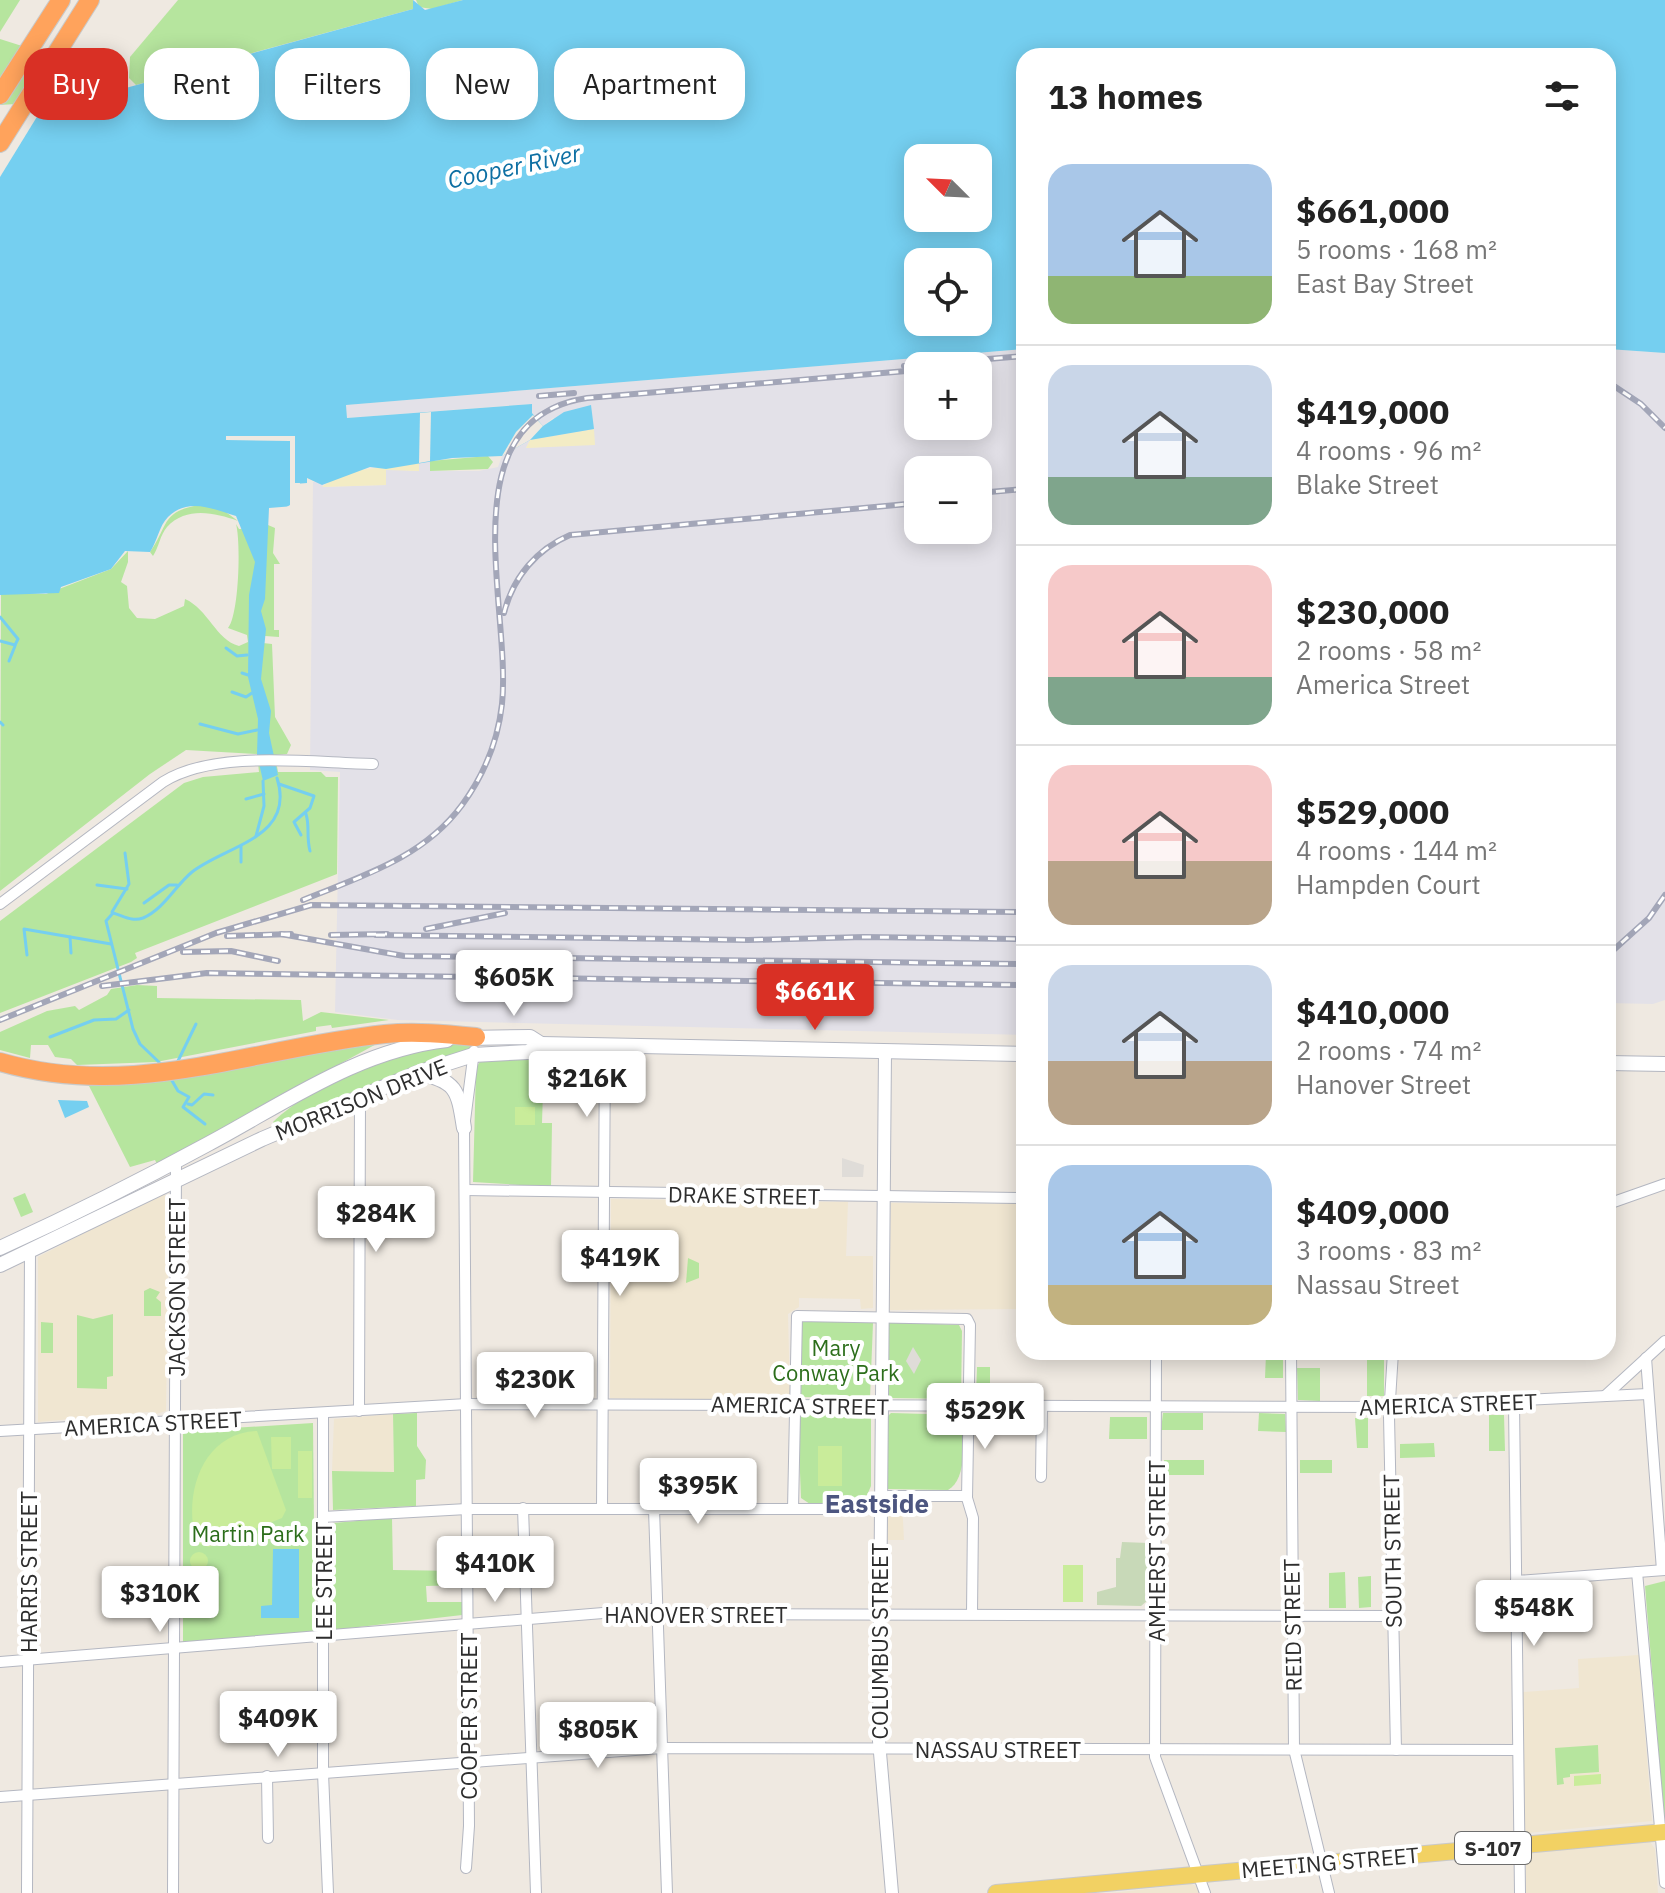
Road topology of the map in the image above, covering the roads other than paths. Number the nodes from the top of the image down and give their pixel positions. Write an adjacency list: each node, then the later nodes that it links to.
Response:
1 (61, 0): 3 (highway)
2 (90, 0): 4 (highway)
3 (0, 95)
4 (0, 143)
5 (373, 764): 6 (street)
6 (0, 904)
7 (605, 1045): 8 (main road, MORRISON DRIVE); 9 (main road, MORRISON DRIVE); 21 (street)
8 (474, 1046): 11 (highway); 14 (main road, MORRISON DRIVE); 16 (street, COOPER STREET); 17 (main road, MORRISON DRIVE)
9 (885, 1052): 10 (main road, MORRISON DRIVE); 22 (street, COLUMBUS STREET)
10 (1016, 1054)
11 (0, 1062)
12 (1616, 1063): 13 (main road)
13 (1665, 1064)
14 (417, 1073): 15 (main road, MORRISON DRIVE); 16 (main road)
15 (360, 1097): 18 (main road, MORRISON DRIVE); 46 (street)
16 (464, 1128): 20 (street, COOPER STREET)
17 (176, 1161): 18 (street, JACKSON STREET); 25 (main road, MORRISON DRIVE)
18 (176, 1179): 26 (main road, MORRISON DRIVE); 48 (street, JACKSON STREET)
19 (1665, 1184): 24 (street)
20 (465, 1190): 21 (street, DRAKE STREET); 38 (street, COOPER STREET)
21 (604, 1193): 22 (street, DRAKE STREET); 36 (street)
22 (882, 1196): 23 (street, DRAKE STREET); 28 (street, COLUMBUS STREET)
23 (1016, 1198)
24 (1616, 1201)
25 (0, 1248)
26 (30, 1251): 27 (main road, MORRISON DRIVE); 49 (street, HARRIS STREET)
27 (0, 1265)
28 (881, 1316): 39 (street); 40 (street, COLUMBUS STREET); 41 (street)
29 (1665, 1341): 30 (street)
30 (1646, 1358): 34 (street); 35 (street)
31 (1156, 1360): 43 (street, AMHERST STREET)
32 (1291, 1360): 44 (street, REID STREET)
33 (1393, 1360): 45 (street, SOUTH STREET)
34 (1648, 1394): 35 (street, AMERICA STREET); 60 (street)
35 (1605, 1396): 37 (street, AMERICA STREET)
36 (603, 1403): 38 (street, AMERICA STREET); 39 (street, AMERICA STREET); 55 (street)
37 (1514, 1403): 45 (street, AMERICA STREET); 62 (street)
38 (467, 1404): 46 (street, AMERICA STREET); 56 (street, COOPER STREET)
39 (793, 1405): 40 (street, AMERICA STREET); 58 (street)
40 (880, 1406): 41 (street, AMERICA STREET); 53 (street, COLUMBUS STREET)
41 (968, 1406): 42 (street, AMERICA STREET); 52 (street)
42 (1042, 1407): 43 (street, AMERICA STREET); 51 (street)
43 (1156, 1407): 44 (street, AMERICA STREET); 66 (street, AMHERST STREET)
44 (1291, 1407): 45 (street, AMERICA STREET); 67 (street, REID STREET)
45 (1391, 1407): 68 (street, SOUTH STREET)
46 (359, 1411): 47 (street, AMERICA STREET)
47 (323, 1413): 48 (street, AMERICA STREET); 59 (street, LEE STREET)
48 (176, 1421): 49 (street, AMERICA STREET); 72 (street, JACKSON STREET)
49 (29, 1429): 50 (street, AMERICA STREET); 73 (street, HARRIS STREET)
50 (0, 1431)
51 (1041, 1477)
52 (967, 1496): 53 (street); 65 (street)
53 (880, 1502): 58 (street); 64 (street, COLUMBUS STREET)
54 (523, 1508): 55 (street); 56 (street); 69 (street)
55 (602, 1508): 57 (street)
56 (467, 1509): 59 (street); 70 (street, COOPER STREET)
57 (654, 1509): 58 (street); 63 (street)
58 (793, 1509)
59 (323, 1517): 71 (street, LEE STREET)
60 (1664, 1570): 61 (street)
61 (1637, 1572): 62 (street); 88 (street)
62 (1516, 1581): 80 (street)
63 (657, 1612): 64 (street, HANOVER STREET); 69 (street, HANOVER STREET); 75 (street)
64 (879, 1614): 65 (street, HANOVER STREET); 76 (street, COLUMBUS STREET)
65 (972, 1614): 66 (street, HANOVER STREET)
66 (1156, 1615): 67 (street, HANOVER STREET); 78 (street, AMHERST STREET)
67 (1291, 1616): 68 (street, HANOVER STREET); 77 (street, REID STREET)
68 (1393, 1616): 79 (street, SOUTH STREET)
69 (526, 1618): 70 (street, HANOVER STREET); 81 (street)
70 (468, 1623): 71 (street, HANOVER STREET); 82 (street, COOPER STREET)
71 (323, 1639): 72 (street, HANOVER STREET); 83 (street, LEE STREET)
72 (175, 1650): 73 (street, HANOVER STREET); 85 (street, JACKSON STREET)
73 (28, 1660): 74 (street, HANOVER STREET); 86 (street, HARRIS STREET)
74 (0, 1662)
75 (662, 1748): 76 (street, NASSAU STREET); 81 (street, NASSAU STREET); 100 (street)
76 (879, 1748): 78 (street, NASSAU STREET); 101 (street, COLUMBUS STREET)
77 (1294, 1749): 78 (street, NASSAU STREET); 79 (street, NASSAU STREET); 91 (street, REID STREET)
78 (1156, 1750): 93 (street, AMHERST STREET)
79 (1396, 1750): 80 (street, NASSAU STREET)
80 (1518, 1750): 90 (street)
81 (531, 1758): 82 (street, NASSAU STREET); 99 (street)
82 (469, 1762): 83 (street, NASSAU STREET); 92 (street, COOPER STREET)
83 (323, 1773): 84 (street, NASSAU STREET); 98 (street, LEE STREET)
84 (267, 1776): 85 (street, NASSAU STREET); 89 (street)
85 (176, 1783): 86 (street, NASSAU STREET); 97 (street, JACKSON STREET)
86 (27, 1795): 87 (street, NASSAU STREET); 96 (street, HARRIS STREET)
87 (0, 1797)
88 (1662, 1832): 90 (main road, MEETING STREET / S-107); 94 (street)
89 (268, 1838)
90 (1520, 1845): 91 (main road, MEETING STREET / S-107); 105 (street)
91 (1321, 1863): 93 (main road, MEETING STREET / S-107); 104 (street, REID STREET)
92 (466, 1868)
93 (1198, 1874): 95 (main road, MEETING STREET / S-107); 103 (street, AMHERST STREET)
94 (1665, 1883)
95 (1026, 1892): 102 (main road, MEETING STREET / S-107)
96 (27, 1893)
97 (173, 1893)
98 (328, 1893)
99 (536, 1893)
100 (667, 1893)
101 (892, 1893)
102 (996, 1893)
103 (1205, 1893)
104 (1329, 1893)
105 (1520, 1893)

